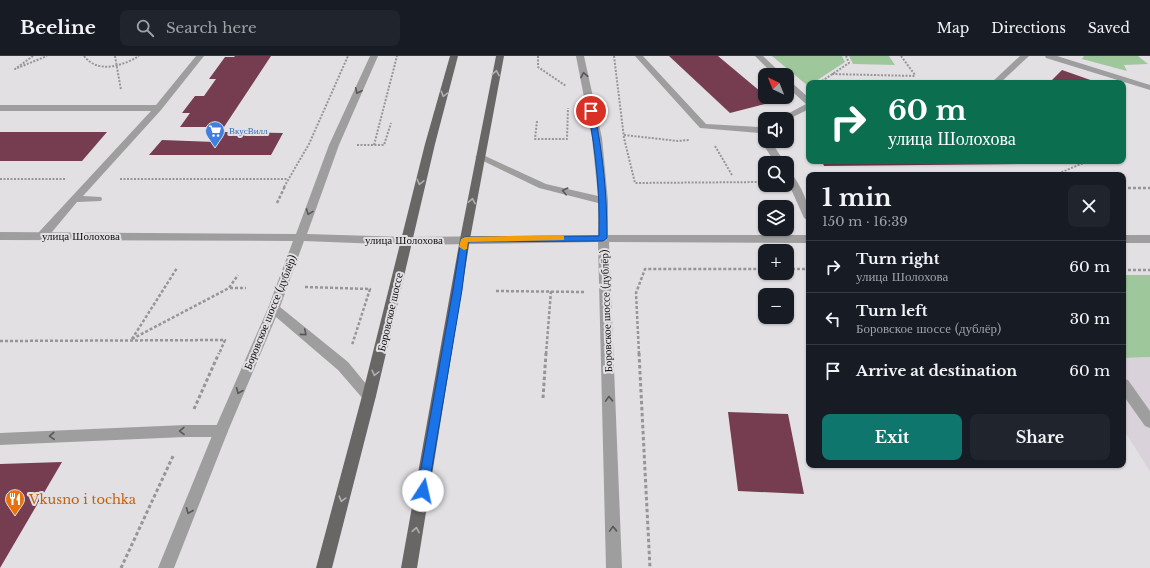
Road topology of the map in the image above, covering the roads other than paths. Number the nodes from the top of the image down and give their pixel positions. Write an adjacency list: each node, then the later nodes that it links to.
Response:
1 (200, 56): 19 (street)
2 (374, 56): 30 (street, Боровское шоссе (дублёр), one-way to 30)
3 (454, 56): 36 (main road, Боровское шоссе, one-way to 36)
4 (500, 56): 22 (main road, one-way to 4)
5 (580, 56): 26 (street, Боровское шоссе (дублёр), one-way to 5)
6 (639, 56): 21 (street)
7 (759, 56): 10 (street)
8 (1025, 56): 11 (street)
9 (1049, 56): 12 (street)
10 (772, 68)
11 (998, 80)
12 (1125, 80)
13 (1126, 80): 14 (street)
14 (1150, 88)
15 (794, 90): 16 (street)
16 (806, 102)
17 (806, 107): 20 (street)
18 (0, 108): 19 (street)
19 (158, 108): 24 (street)
20 (794, 113)
21 (758, 129)
22 (480, 157): 26 (street, one-way to 22); 32 (main road, one-way to 22)
23 (794, 187): 27 (street)
24 (74, 199): 25 (street); 28 (street)
25 (97, 199)
26 (603, 200): 31 (street, Боровское шоссе (дублёр))
27 (806, 212)
28 (43, 236): 29 (street, улица Шолохова); 30 (street, улица Шолохова)
29 (2, 238)
30 (299, 238): 36 (street, улица Шолохова); 37 (street, Боровское шоссе (дублёр))
31 (603, 238): 32 (street, улица Шолохова); 33 (street, улица Шолохова); 46 (street, Боровское шоссе (дублёр), one-way to 31)
32 (465, 239): 36 (street, улица Шолохова); 45 (main road, one-way to 32)
33 (806, 239)
34 (1126, 239): 35 (street)
35 (1150, 239)
36 (406, 241): 39 (main road, Боровское шоссе, one-way to 39)
37 (274, 308): 39 (street, one-way to 39); 41 (street, Боровское шоссе (дублёр), one-way to 41)
38 (1126, 388): 40 (street)
39 (369, 396): 44 (main road, Боровское шоссе, one-way to 44)
40 (1150, 422)
41 (221, 431): 42 (street, one-way to 42); 43 (street, Боровское шоссе (дублёр), one-way to 43)
42 (0, 439)
43 (166, 568)
44 (324, 568)
45 (409, 568)
46 (614, 568)

